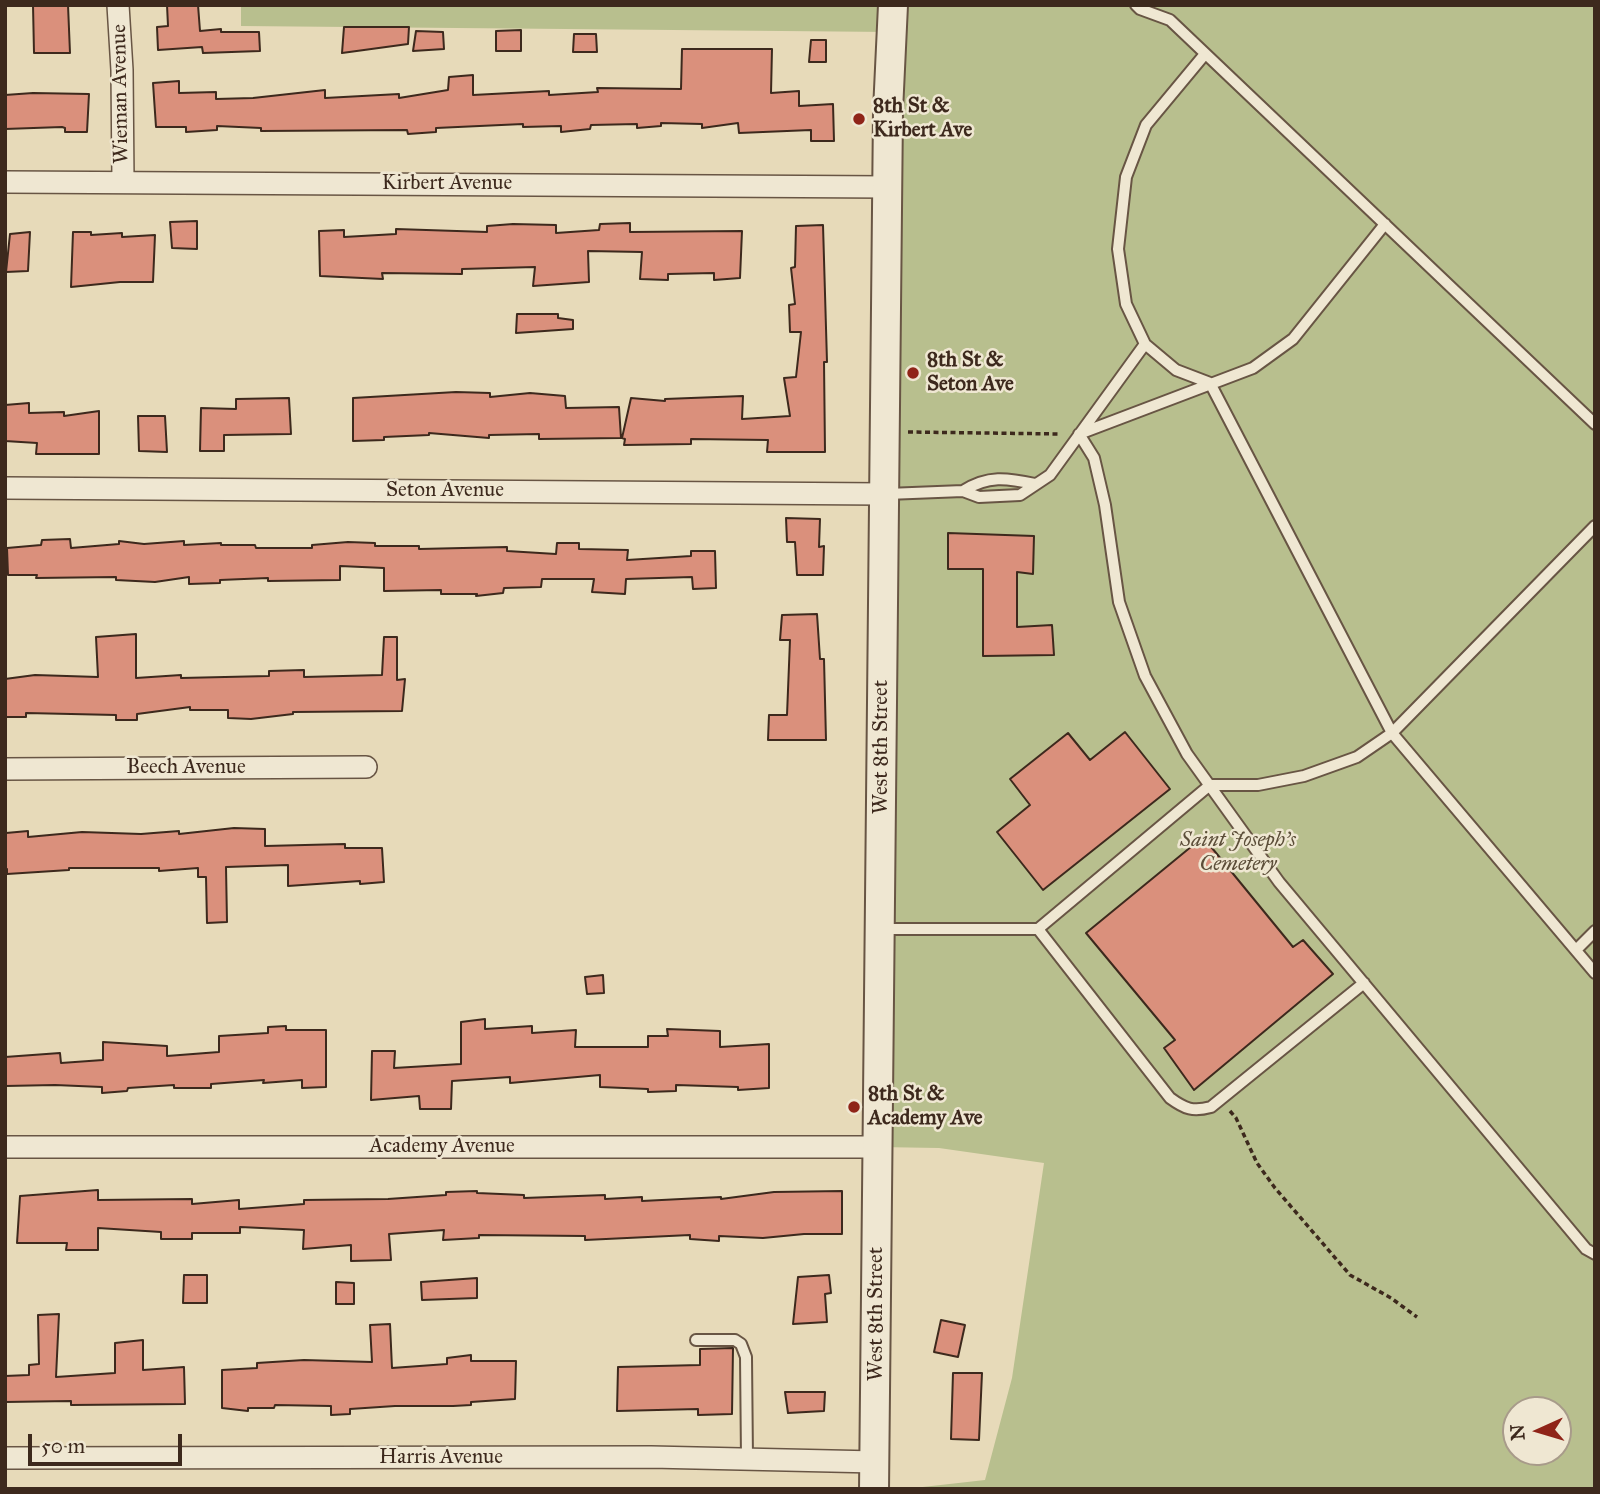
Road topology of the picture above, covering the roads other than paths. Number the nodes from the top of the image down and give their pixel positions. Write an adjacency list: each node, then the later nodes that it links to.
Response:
1 (118, 5): 6 (street, Wieman Avenue)
2 (893, 5): 7 (street, West 8th Street)
3 (1136, 5): 4 (lane)
4 (1205, 54): 8 (lane); 9 (lane)
5 (5, 182): 6 (street, Kirbert Avenue)
6 (123, 182): 7 (street, Kirbert Avenue)
7 (889, 187): 16 (street, West 8th Street)
8 (1385, 224): 10 (lane); 11 (lane)
9 (1145, 344): 10 (lane); 12 (lane)
10 (1210, 383): 12 (lane); 18 (lane)
11 (1595, 424)
12 (1079, 434): 13 (lane); 21 (lane)
13 (1035, 484): 15 (lane); 15 (lane)
14 (5, 488): 16 (street, Seton Avenue)
15 (963, 491): 16 (lane)
16 (884, 494): 22 (street, West 8th Street)
17 (1595, 526): 18 (lane)
18 (1392, 733): 21 (lane); 25 (lane)
19 (366, 767): 20 (street, Beech Avenue)
20 (5, 769)
21 (1210, 785): 23 (lane); 27 (lane)
22 (880, 929): 23 (lane); 29 (street, West 8th Street)
23 (1038, 929): 27 (lane)
24 (1595, 931): 25 (lane)
25 (1576, 950): 26 (lane)
26 (1595, 973)
27 (1364, 983): 30 (lane)
28 (5, 1147): 29 (street, Academy Avenue)
29 (878, 1147): 34 (street, West 8th Street)
30 (1595, 1254)
31 (696, 1340): 33 (lane)
32 (5, 1458): 33 (street, Harris Avenue)
33 (747, 1459): 34 (street, Harris Avenue)
34 (875, 1475)

